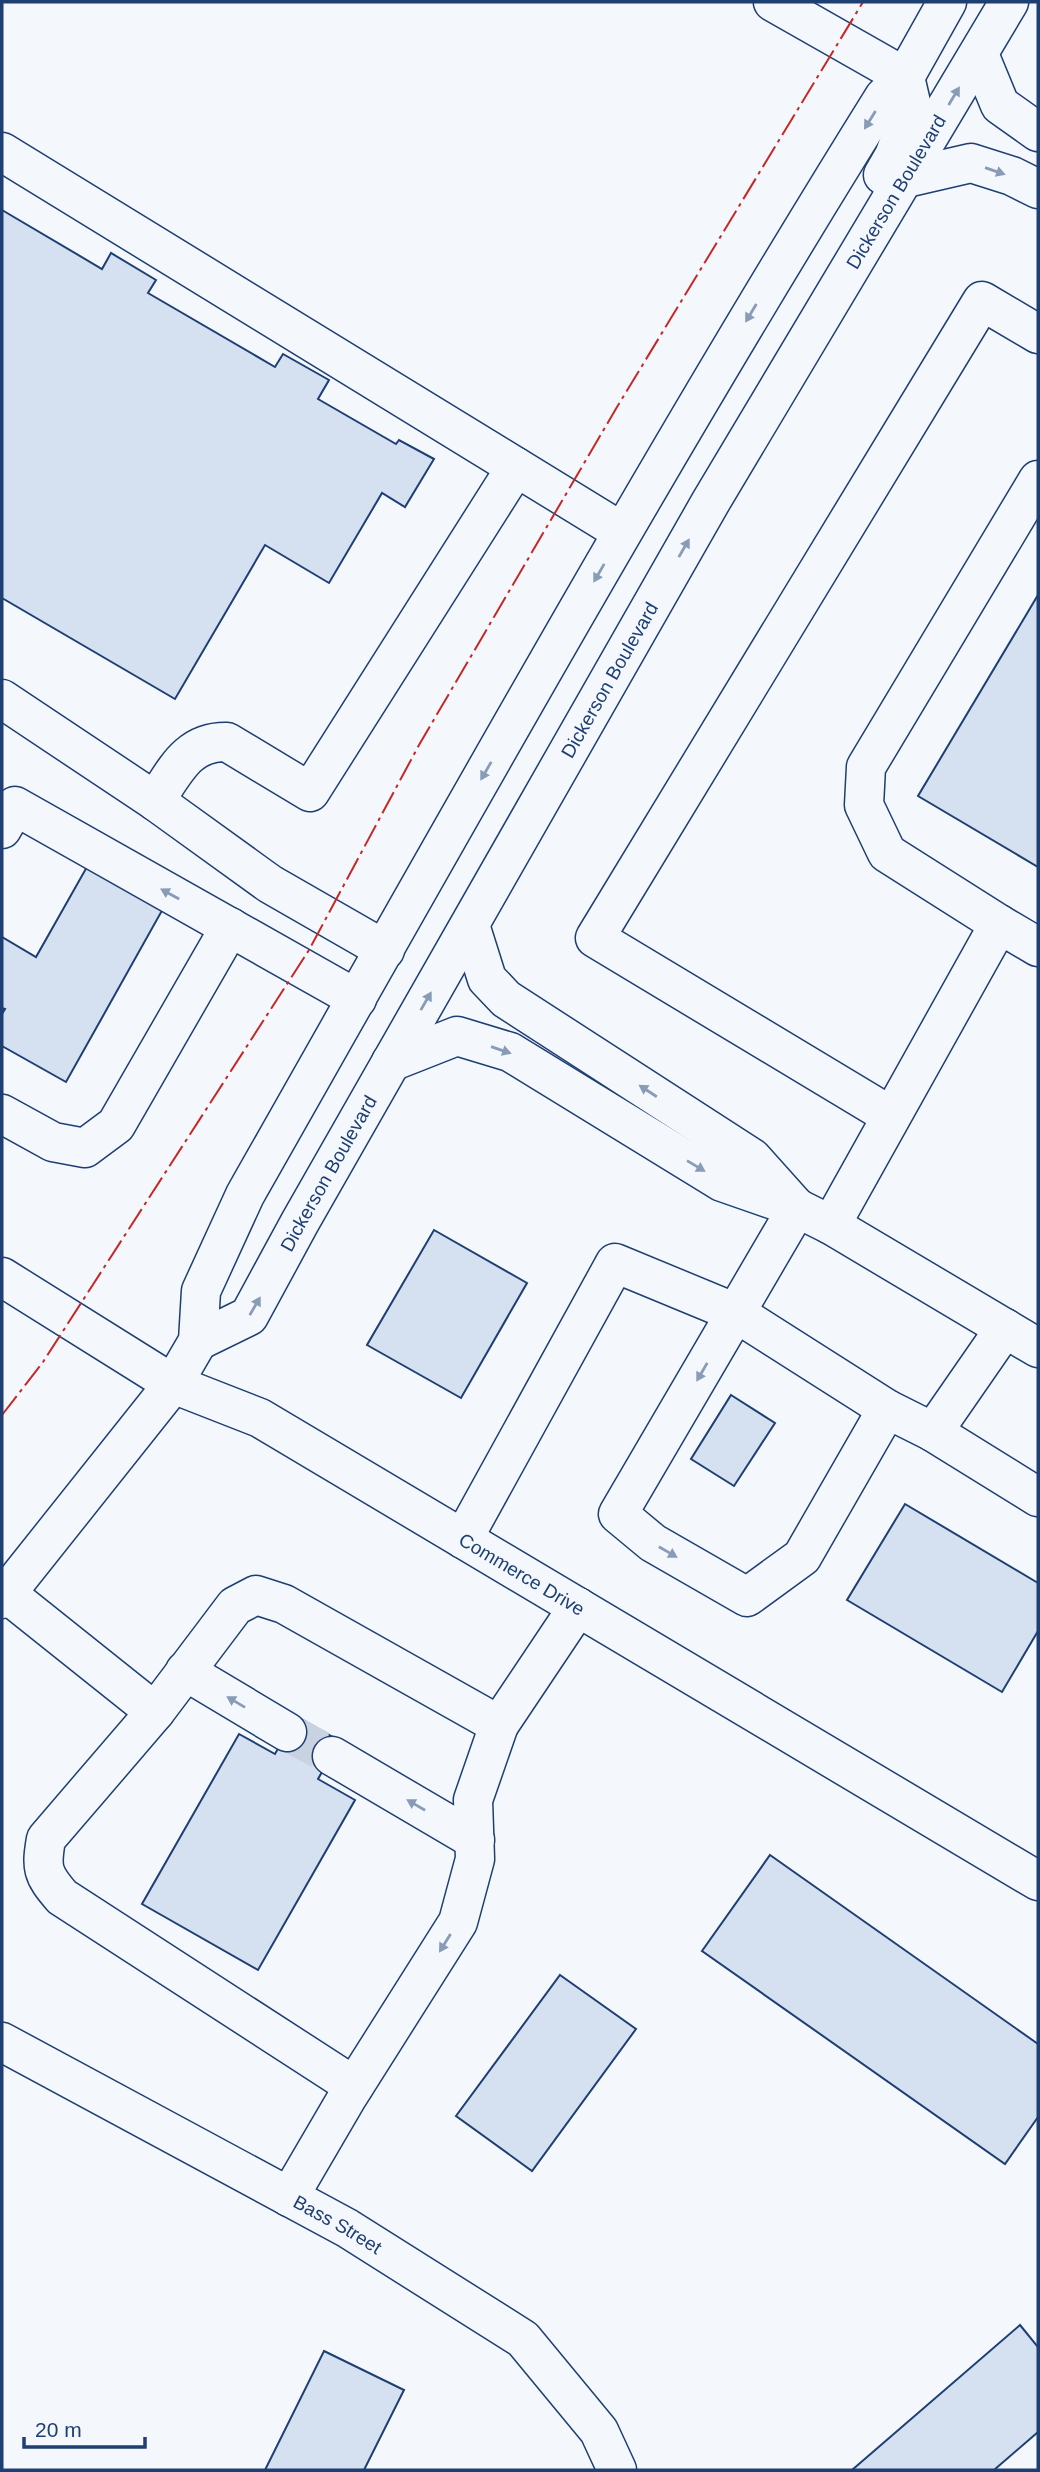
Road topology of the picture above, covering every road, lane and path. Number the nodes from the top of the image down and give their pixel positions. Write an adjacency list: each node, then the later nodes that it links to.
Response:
1 (773, 2): 5 (main road)
2 (947, 2): 5 (main road)
3 (1009, 2): 4 (main road, Dickerson Boulevard)
4 (979, 54): 6 (main road); 8 (main road, Dickerson Boulevard, one-way to 4)
5 (905, 77): 10 (main road); 14 (main road, one-way to 14)
6 (1038, 132)
7 (2, 152): 12 (main road)
8 (906, 178): 9 (main road, one-way to 9); 10 (main road, Dickerson Boulevard)
9 (1038, 189)
10 (819, 323): 19 (main road, Dickerson Boulevard, one-way to 10)
11 (1038, 334): 26 (main road)
12 (516, 467): 14 (main road); 16 (main road)
13 (1038, 480): 18 (main road)
14 (622, 533): 22 (main road, one-way to 22)
15 (2, 699): 16 (main road)
16 (155, 801): 22 (main road)
17 (2, 829): 20 (main road, one-way to 17)
18 (999, 924): 21 (main road); 26 (main road)
19 (470, 925): 24 (main road, Dickerson Boulevard, one-way to 19); 27 (main road, one-way to 19)
20 (230, 927): 23 (main road); 25 (main road)
21 (1038, 947)
22 (385, 950): 23 (main road)
23 (357, 999): 32 (main road)
24 (391, 1062): 27 (main road, one-way to 27); 32 (main road, Dickerson Boulevard, one-way to 24)
25 (2, 1114)
26 (891, 1116): 28 (main road)
27 (797, 1208): 28 (main road); 30 (main road)
28 (831, 1225): 31 (main road)
29 (2, 1277): 34 (main road, Commerce Drive)
30 (736, 1313): 35 (main road); 35 (main road, one-way to 35); 38 (main road)
31 (1005, 1328): 33 (main road); 36 (main road)
32 (198, 1341): 34 (main road)
33 (1038, 1348)
34 (173, 1384): 38 (main road, Commerce Drive); 39 (main road)
35 (887, 1409): 36 (main road)
36 (933, 1432): 37 (main road)
37 (1038, 1497)
38 (463, 1539): 40 (main road, Commerce Drive)
39 (4, 1596): 42 (main road)
40 (578, 1607): 43 (main road); 47 (main road, Commerce Drive)
41 (185, 1671): 42 (main road); 43 (main road); 44 (main road, one-way to 41)
42 (155, 1712): 49 (main road)
43 (499, 1725): 46 (main road)
44 (287, 1732)
45 (331, 1756): 46 (main road, one-way to 45)
46 (475, 1840): 49 (main road, one-way to 49)
47 (1036, 1874)
48 (2, 2042): 50 (main road, Bass Street)
49 (354, 2086): 50 (main road)
50 (289, 2197): 51 (main road, Bass Street)
51 (617, 2470)

